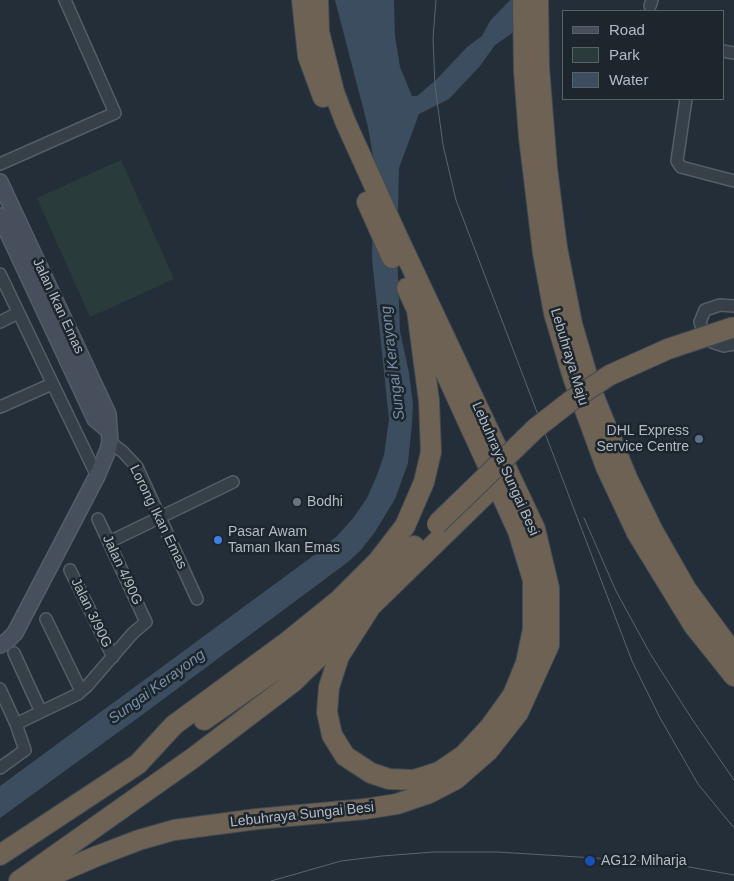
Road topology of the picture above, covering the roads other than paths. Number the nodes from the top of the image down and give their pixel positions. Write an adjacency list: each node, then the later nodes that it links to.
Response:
1 (65, 0): 8 (street)
2 (302, 0): 14 (highway)
3 (318, 0): 46 (highway, Lebuhraya Sungai Besi)
4 (523, 0): 6 (highway, Lebuhraya Maju)
5 (538, 0): 6 (highway, Lebuhraya Maju)
6 (532, 69): 35 (highway, Lebuhraya Maju); 37 (highway, Lebuhraya Maju)
7 (686, 100): 9 (street)
8 (0, 164)
9 (734, 181)
10 (0, 182): 22 (street, Jalan Ikan Emas)
11 (0, 216): 22 (street, Jalan Ikan Emas)
12 (0, 274): 15 (street)
13 (734, 306): 19 (street)
14 (417, 310): 31 (highway); 42 (highway)
15 (18, 313): 16 (street); 20 (street)
16 (0, 322)
17 (734, 327): 27 (highway, bridge)
18 (734, 340): 27 (highway)
19 (734, 344)
20 (52, 384): 21 (street); 23 (street)
21 (0, 408)
22 (110, 436): 23 (street); 25 (street, Lorong Ikan Emas)
23 (97, 476): 33 (street)
24 (233, 482): 25 (street)
25 (160, 517): 28 (street); 30 (street, Lorong Ikan Emas)
26 (98, 519): 28 (street, Jalan 4/90G)
27 (441, 529): 31 (highway); 42 (highway)
28 (109, 542): 36 (street, Jalan 4/90G)
29 (70, 570): 36 (street, Jalan 3/90G)
30 (196, 599)
31 (369, 610): 45 (highway)
32 (46, 619): 39 (street)
33 (0, 645)
34 (14, 653): 40 (street)
35 (734, 654)
36 (113, 657): 39 (street)
37 (734, 676)
38 (0, 689): 41 (street)
39 (81, 691): 40 (street)
40 (41, 712): 41 (street)
41 (16, 724): 43 (street)
42 (138, 764): 44 (highway)
43 (0, 768)
44 (0, 855)
45 (19, 881)
46 (44, 881)

